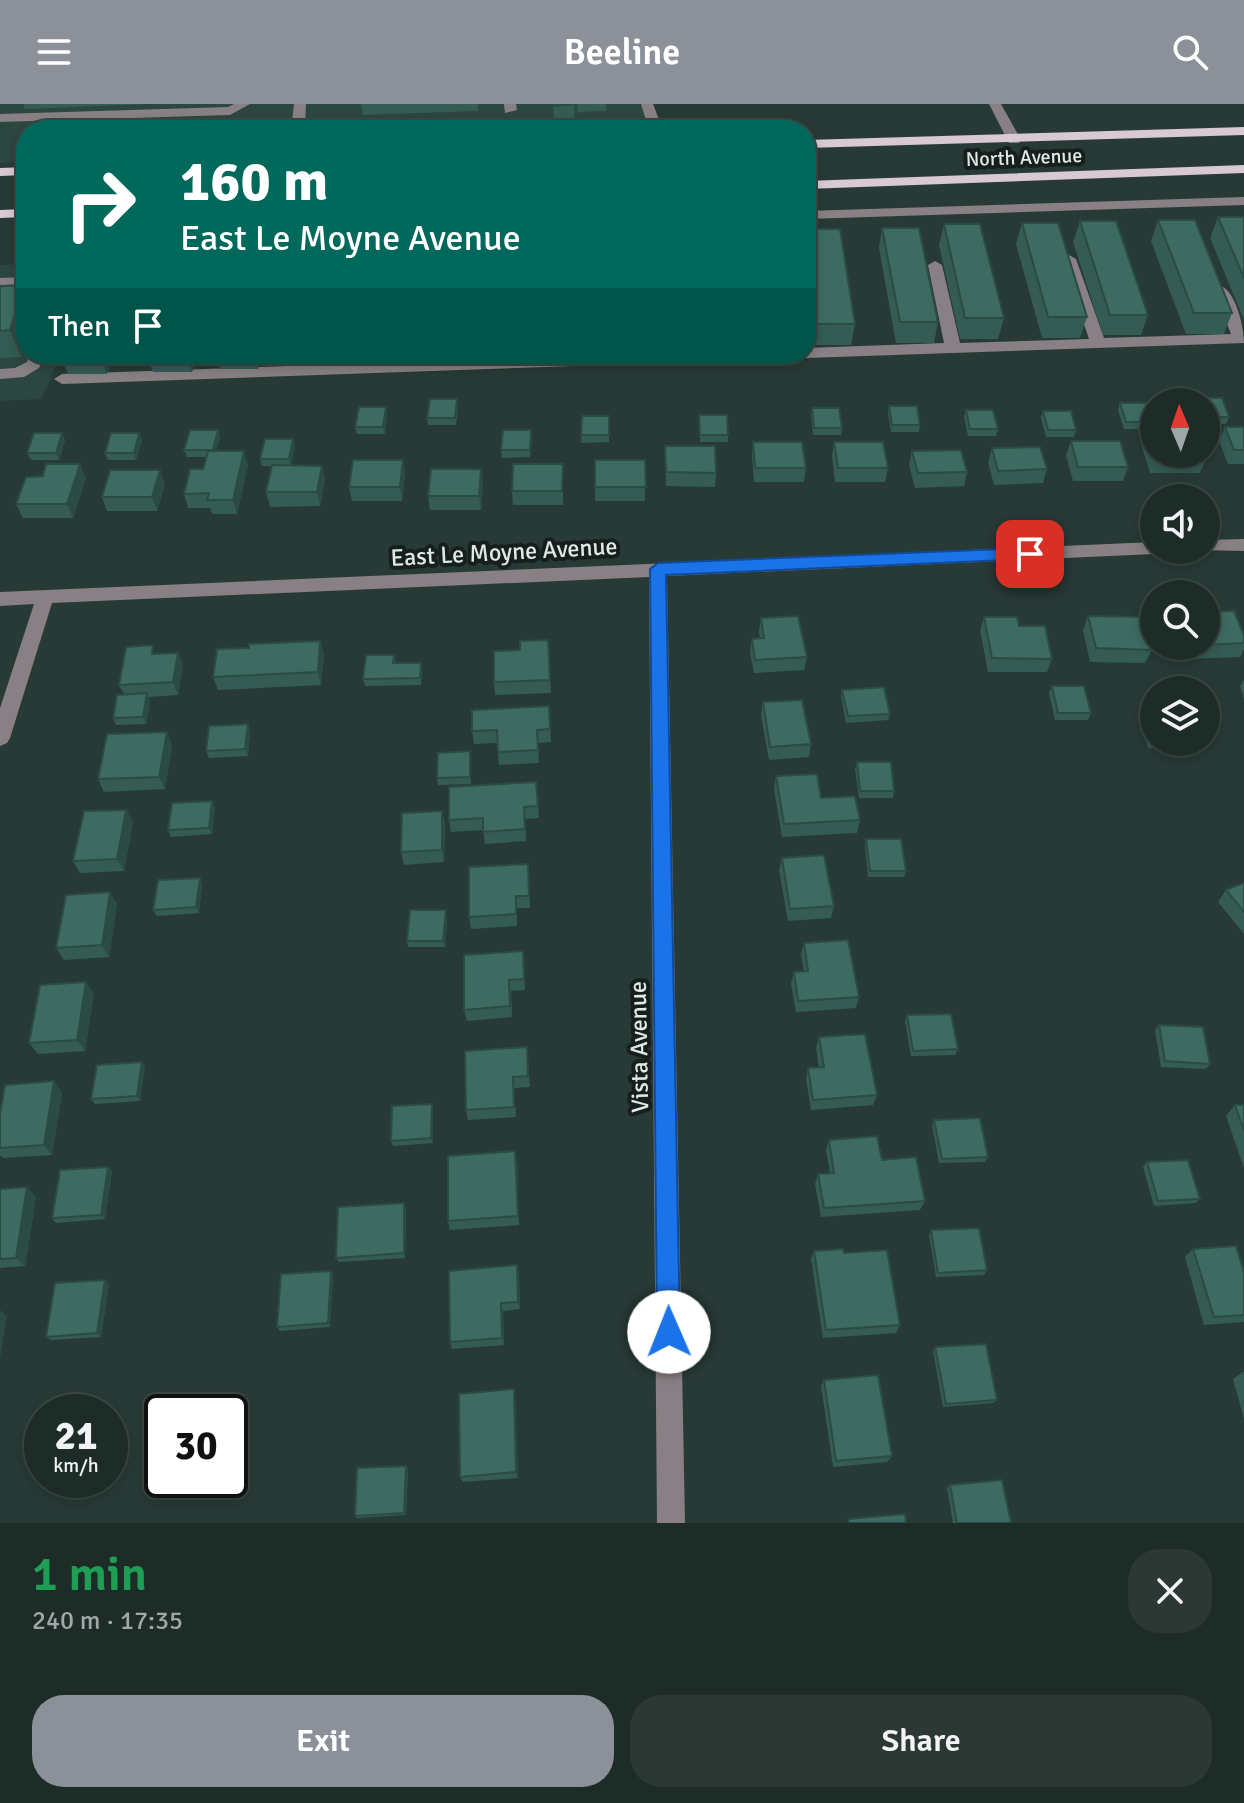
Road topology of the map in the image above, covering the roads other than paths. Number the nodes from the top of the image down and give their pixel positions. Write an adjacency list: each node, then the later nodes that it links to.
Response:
1 (244, 104): 3 (street)
2 (995, 104): 7 (street)
3 (116, 114): 4 (street); 5 (street)
4 (0, 118)
5 (114, 120)
6 (1244, 131): 7 (main road, North Avenue)
7 (1014, 140): 8 (main road, North Avenue)
8 (816, 144)
9 (1244, 169): 10 (main road, North Avenue)
10 (816, 185)
11 (1244, 201): 12 (street)
12 (816, 215)
13 (1069, 259): 17 (street)
14 (935, 265): 18 (street)
15 (1213, 268): 16 (street)
16 (1242, 338): 17 (street)
17 (1098, 343): 18 (street)
18 (953, 348): 19 (street)
19 (816, 353)
20 (34, 364): 22 (street)
21 (449, 364): 23 (street)
22 (0, 374)
23 (62, 379)
24 (1244, 545): 25 (street)
25 (1220, 546)
26 (1140, 549): 27 (street, East Le Moyne Avenue)
27 (658, 569): 28 (street, East Le Moyne Avenue); 31 (street, Vista Avenue)
28 (45, 597): 29 (street, East Le Moyne Avenue); 30 (street)
29 (0, 599)
30 (0, 738)
31 (671, 1523)

